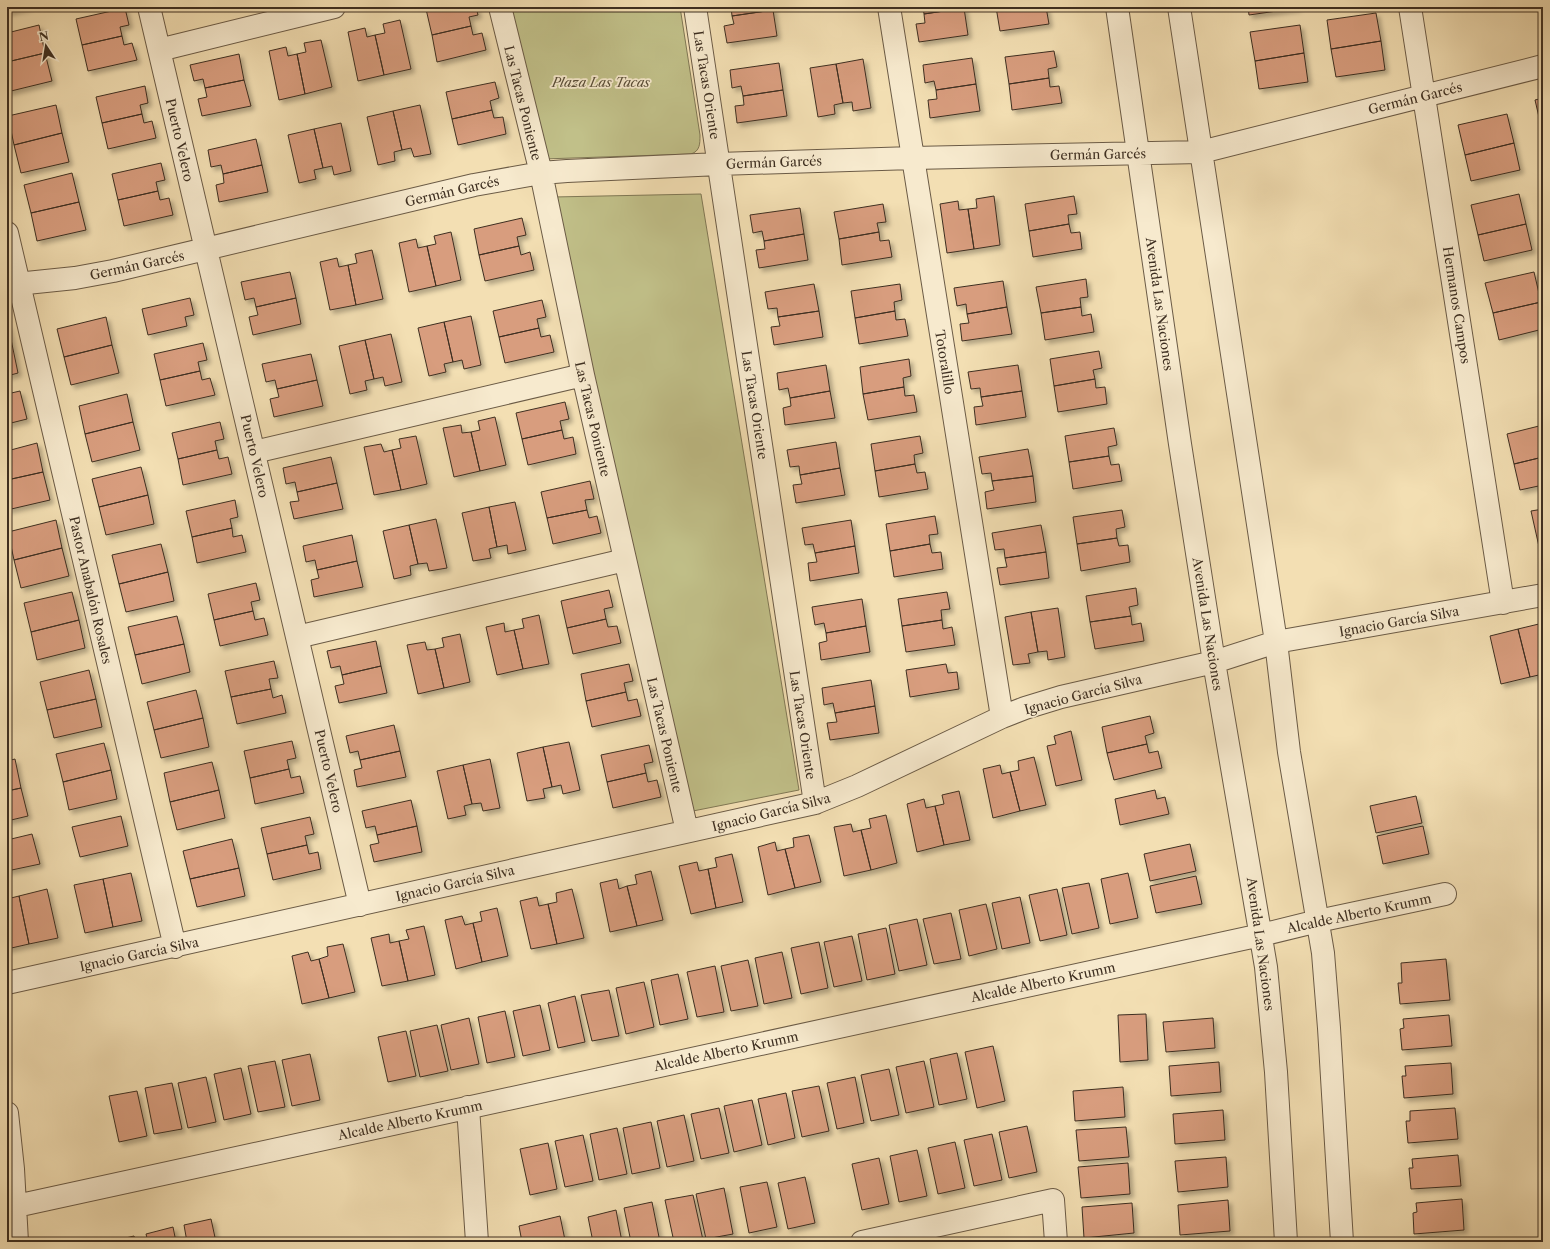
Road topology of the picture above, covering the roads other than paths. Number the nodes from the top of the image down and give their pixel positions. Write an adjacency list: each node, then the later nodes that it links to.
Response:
1 (149, 7): 9 (street, Puerto Velero)
2 (334, 7): 9 (street)
3 (500, 7): 16 (street, Las Tacas Poniente)
4 (695, 7): 15 (street, Las Tacas Oriente)
5 (889, 7): 14 (street, Totoralillo)
6 (1117, 7): 13 (street, Avenida Las Naciones)
7 (1179, 7): 12 (street)
8 (1410, 7): 11 (street, Hermanos Campos)
9 (159, 50): 18 (street, Puerto Velero)
10 (1543, 66): 11 (street, Germán Garcés)
11 (1424, 96): 12 (street, Germán Garcés); 24 (street, Hermanos Campos)
12 (1201, 152): 13 (street, Germán Garcés); 26 (street)
13 (1138, 153): 14 (street, Germán Garcés); 27 (street, Avenida Las Naciones)
14 (913, 158): 15 (street, Germán Garcés); 28 (street, Totoralillo)
15 (719, 164): 16 (street, Germán Garcés); 29 (street, Las Tacas Oriente)
16 (541, 173): 18 (street, Germán Garcés); 20 (street, Las Tacas Poniente)
17 (7, 233): 19 (street, Pastor Anabalón Rosales)
18 (206, 249): 19 (street, Germán Garcés); 21 (street, Puerto Velero)
19 (13, 285): 35 (street, Pastor Anabalón Rosales)
20 (583, 375): 21 (street); 22 (street, Las Tacas Poniente)
21 (254, 452): 25 (street, Puerto Velero)
22 (625, 560): 25 (street); 30 (street, Las Tacas Poniente)
23 (1543, 595): 24 (street, Ignacio García Silva)
24 (1503, 603): 26 (street, Ignacio García Silva)
25 (297, 637): 32 (street, Puerto Velero)
26 (1276, 642): 27 (street, Ignacio García Silva); 33 (street)
27 (1214, 662): 28 (street, Ignacio García Silva); 34 (street, Avenida Las Naciones)
28 (1002, 717): 29 (street, Ignacio García Silva)
29 (815, 803): 30 (street, Ignacio García Silva)
30 (686, 831): 32 (street, Ignacio García Silva)
31 (1445, 894): 33 (street, Alcalde Alberto Krumm)
32 (360, 904): 35 (street, Ignacio García Silva)
33 (1318, 921): 34 (street, Alcalde Alberto Krumm); 45 (street)
34 (1261, 935): 37 (street, Alcalde Alberto Krumm); 44 (street, Avenida Las Naciones)
35 (175, 947): 36 (street, Ignacio García Silva)
36 (7, 983)
37 (468, 1107): 39 (street, Alcalde Alberto Krumm); 41 (street)
38 (7, 1113): 39 (street)
39 (11, 1207): 40 (street)
40 (16, 1242)
41 (477, 1242)
42 (863, 1242): 43 (street)
43 (1056, 1242)
44 (1286, 1242)
45 (1342, 1242)

